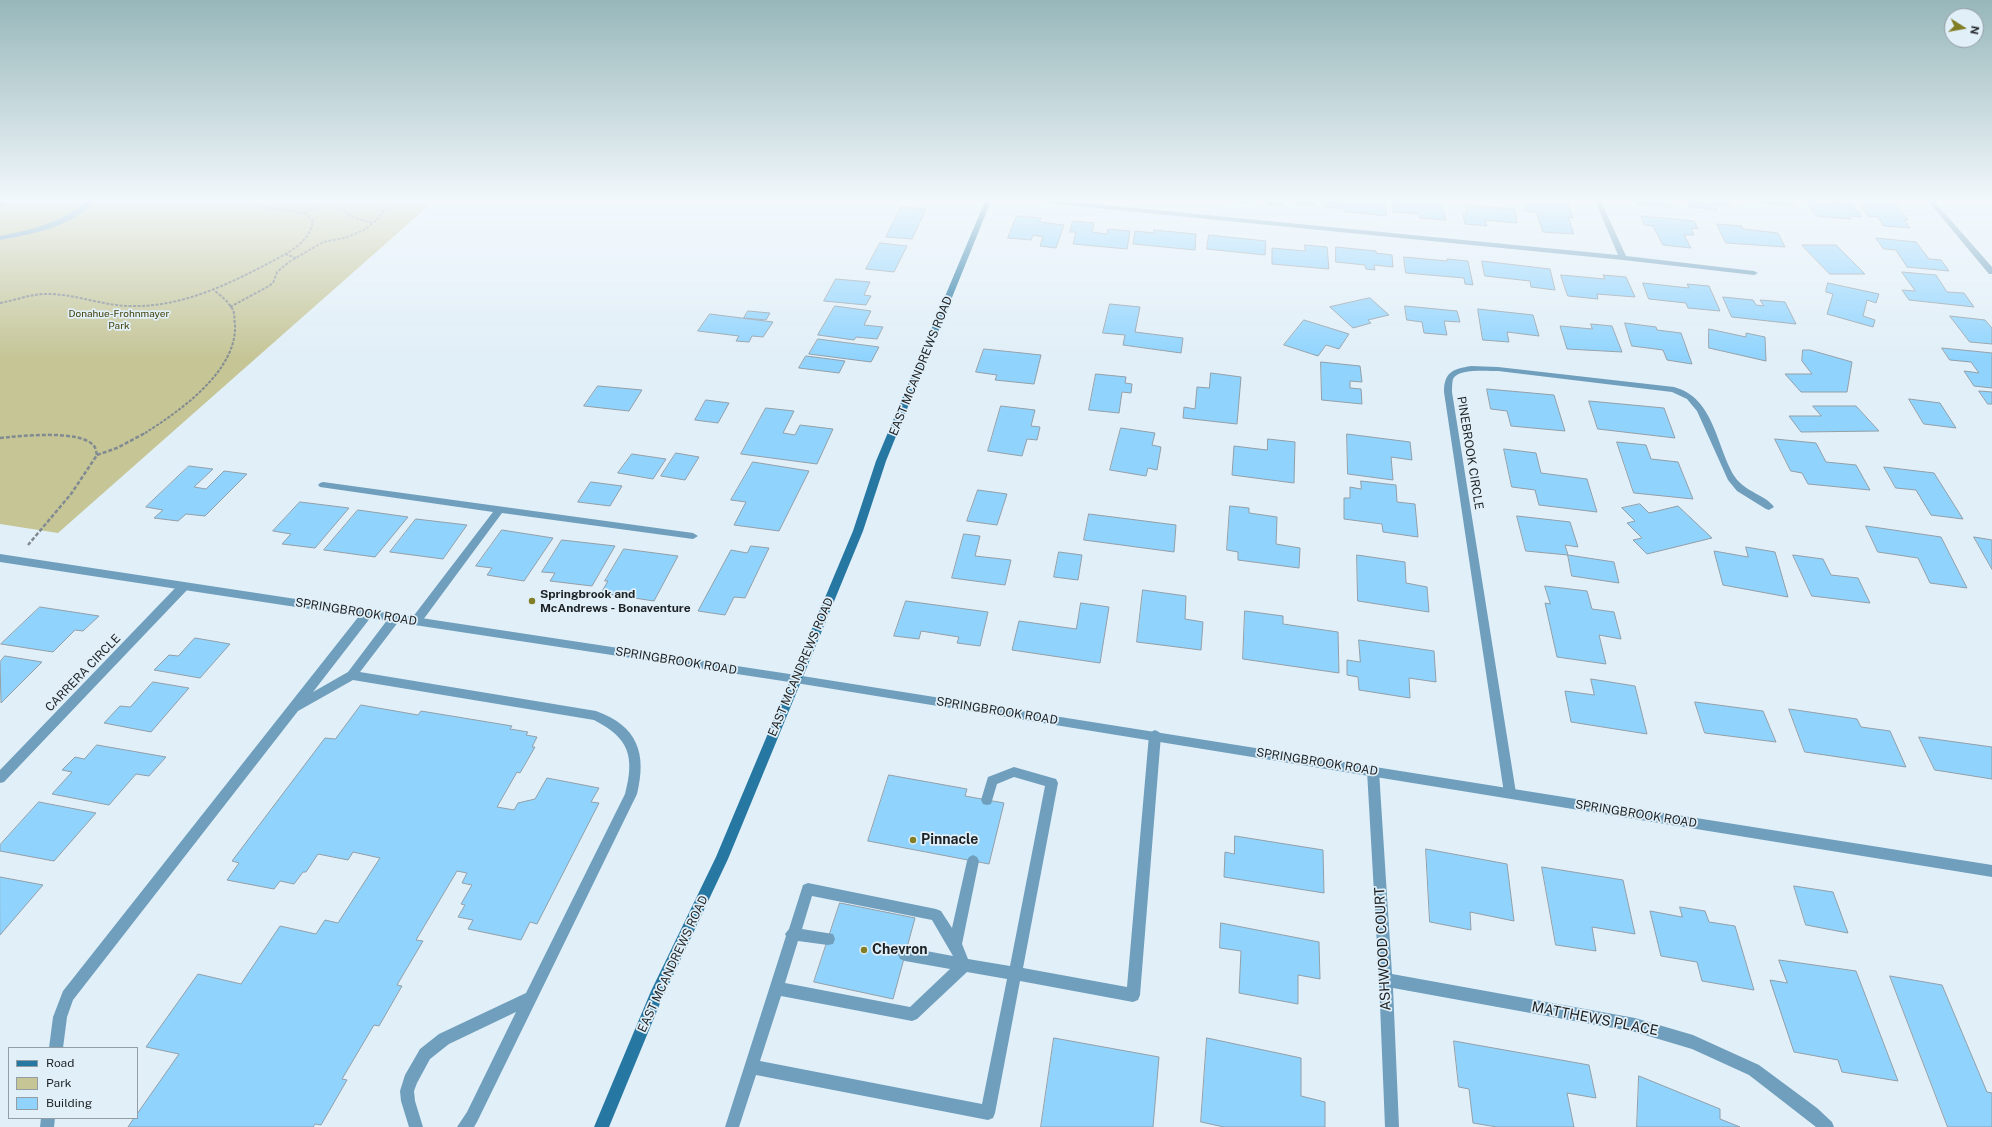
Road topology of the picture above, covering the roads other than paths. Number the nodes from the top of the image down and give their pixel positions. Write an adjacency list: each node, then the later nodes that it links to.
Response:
1 (966, 254): 18 (main road, EAST MCANDREWS ROAD)
2 (1579, 254): 5 (street)
3 (1622, 254): 5 (street)
4 (1976, 254): 6 (street)
5 (1624, 258): 7 (street)
6 (1992, 272)
7 (1754, 274)
8 (323, 484): 10 (street)
9 (1768, 507): 23 (street, PINEBROOK CIRCLE)
10 (500, 510): 11 (street); 16 (street)
11 (693, 536)
12 (0, 558): 13 (street, SPRINGBROOK ROAD)
13 (184, 586): 14 (street, SPRINGBROOK ROAD); 22 (street, CARRERA CIRCLE)
14 (367, 614): 15 (street, SPRINGBROOK ROAD); 19 (street)
15 (395, 618): 16 (street, SPRINGBROOK ROAD); 17 (street)
16 (416, 622): 18 (street, SPRINGBROOK ROAD)
17 (352, 675): 19 (street); 35 (street)
18 (796, 679): 20 (street, SPRINGBROOK ROAD); 40 (main road, EAST MCANDREWS ROAD)
19 (293, 708): 36 (street)
20 (1155, 736): 21 (street, SPRINGBROOK ROAD); 32 (street)
21 (1373, 771): 23 (street, SPRINGBROOK ROAD); 33 (street, ASHWOOD COURT)
22 (0, 778)
23 (1510, 793): 26 (street, SPRINGBROOK ROAD)
24 (987, 800): 32 (street)
25 (973, 861): 29 (street)
26 (1992, 871)
27 (792, 934): 28 (street); 29 (street); 34 (street)
28 (828, 939)
29 (955, 944): 31 (street)
30 (905, 954): 31 (street)
31 (964, 965): 32 (street); 34 (street)
32 (1015, 975): 37 (street)
33 (1386, 980): 42 (street, ASHWOOD COURT); 43 (street, MATTHEWS PLACE)
34 (776, 988): 37 (street)
35 (531, 998): 38 (street); 39 (street)
36 (56, 1047)
37 (752, 1067): 41 (street)
38 (416, 1127)
39 (464, 1127)
40 (601, 1127)
41 (732, 1127)
42 (1392, 1127)
43 (1827, 1127)

